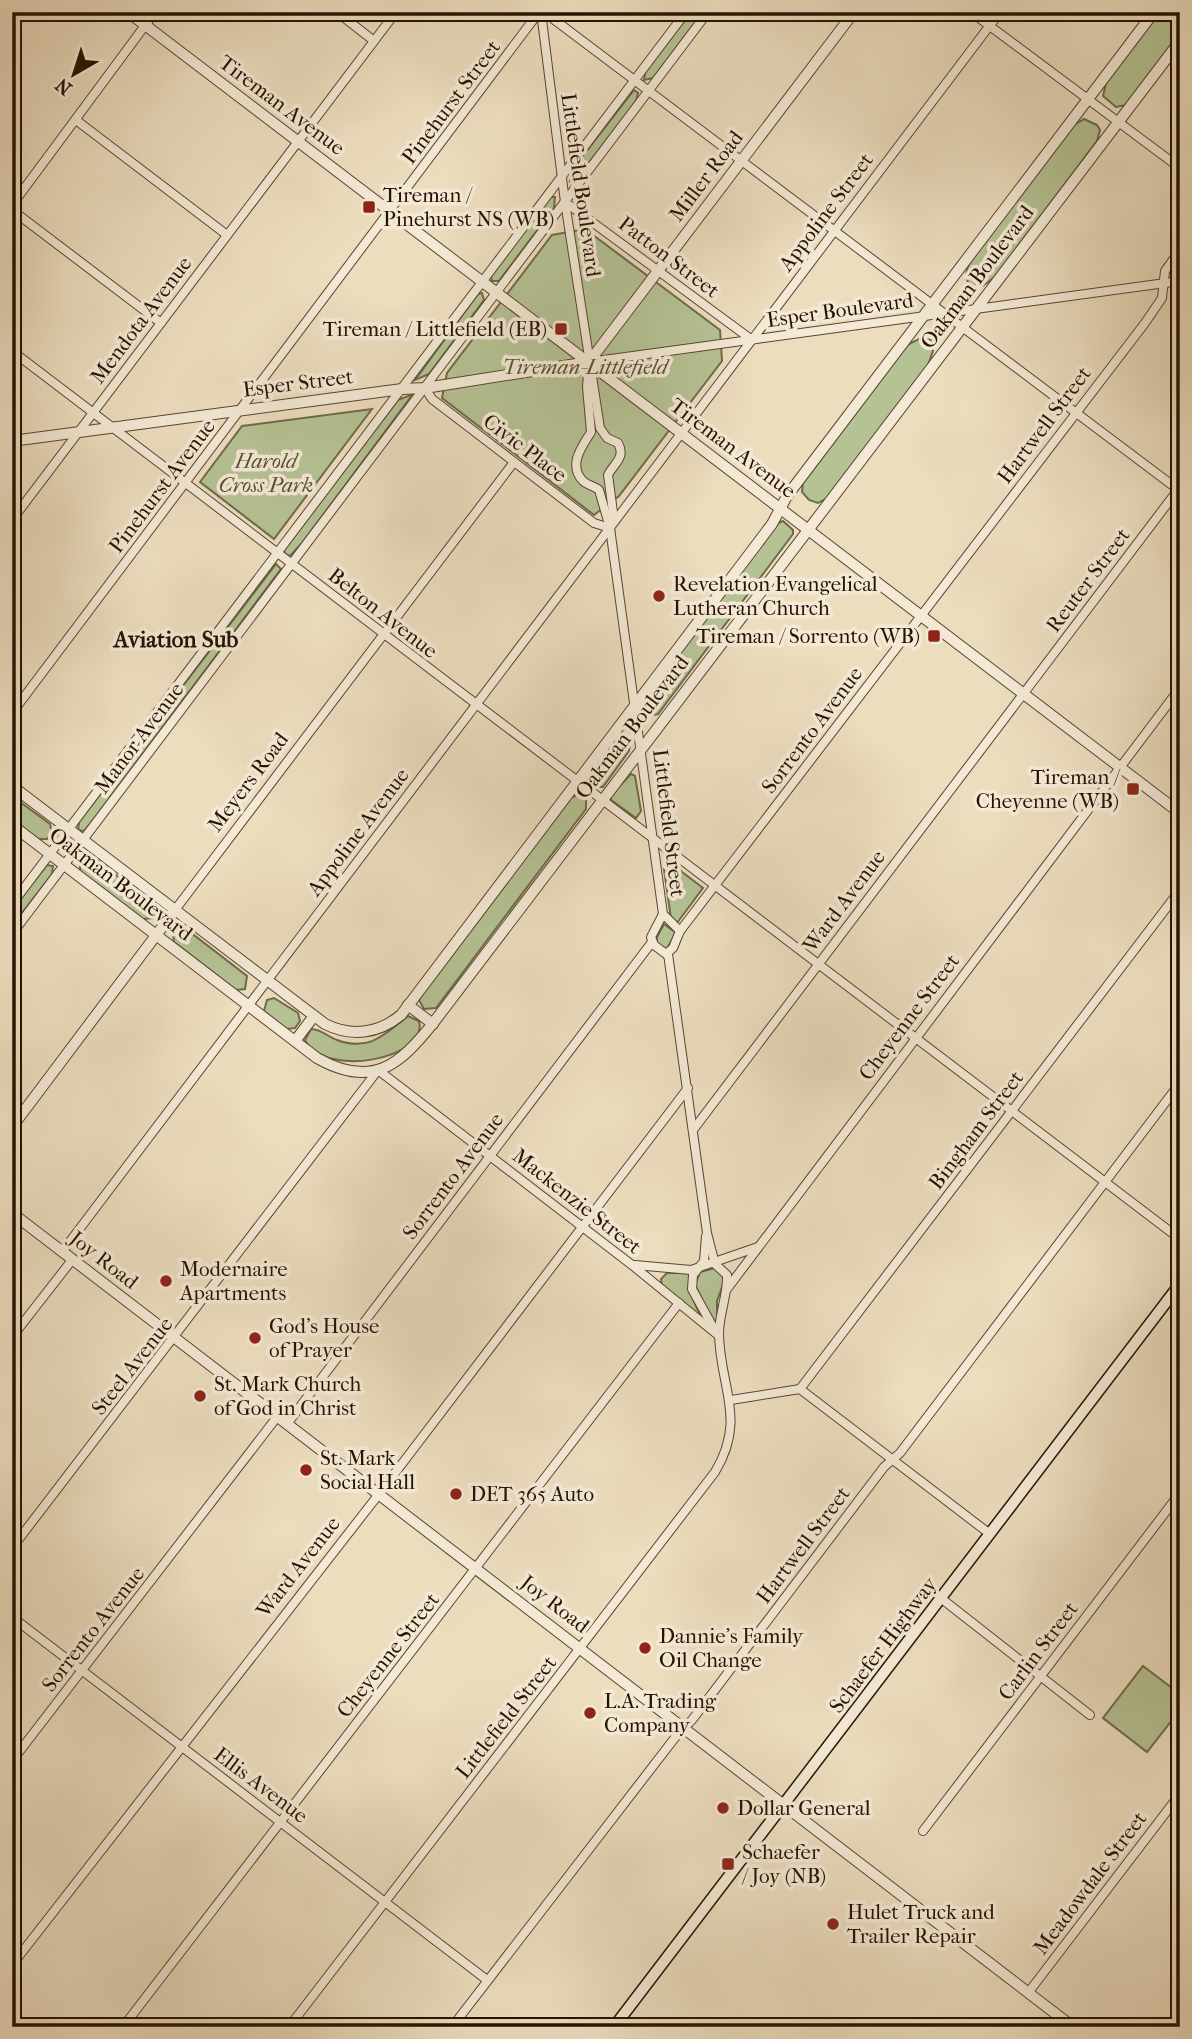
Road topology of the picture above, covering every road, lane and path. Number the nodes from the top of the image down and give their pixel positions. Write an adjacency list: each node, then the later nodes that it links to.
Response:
1 (128, 12): 12 (street, Tireman Avenue)
2 (155, 12): 12 (street)
3 (337, 12): 14 (street)
4 (396, 12): 14 (street, Mendota Avenue)
5 (541, 12): 16 (street); 24 (street, Littlefield Boulevard); 27 (street, Pinehurst Street)
6 (686, 12): 16 (street, Manor Avenue)
7 (708, 12): 17 (street, Manor Avenue)
8 (853, 12): 22 (street, Miller Road)
9 (971, 12): 13 (street)
10 (1000, 12): 13 (street, Appoline Street)
11 (1154, 12): 18 (street, Oakman Boulevard)
12 (146, 25): 19 (street); 21 (street, Tireman Avenue)
13 (989, 26): 18 (street); 28 (street, Appoline Street)
14 (374, 41): 21 (street, Mendota Avenue)
15 (1180, 41): 20 (street, Oakman Boulevard)
16 (635, 81): 17 (street); 24 (street, Manor Avenue)
17 (648, 91): 22 (street); 25 (street, Manor Avenue)
18 (1088, 100): 20 (street); 36 (street, Oakman Boulevard)
19 (76, 120): 26 (street); 29 (street)
20 (1118, 123): 23 (street); 37 (street, Oakman Boulevard)
21 (298, 141): 27 (street, Tireman Avenue); 29 (street, Mendota Avenue)
22 (740, 161): 28 (street); 31 (street, Miller Road)
23 (1180, 168)
24 (562, 177): 25 (street, Littlefield Boulevard); 33 (street, Manor Avenue)
25 (565, 202): 31 (street, Patton Street); 35 (street, Manor Avenue); 44 (street, Littlefield Boulevard)
26 (12, 208): 40 (street)
27 (389, 212): 33 (street, Tireman Avenue); 47 (street, Pinehurst Avenue)
28 (834, 231): 36 (street); 42 (street, Appoline Street)
29 (227, 235): 40 (street, Mendota Avenue)
30 (1180, 250): 34 (street, Hartwell Street)
31 (659, 270): 42 (street, Patton Street); 44 (street, Miller Road)
32 (1180, 281): 34 (street, Esper Boulevard)
33 (482, 283): 35 (street, Tireman Avenue); 46 (street, Manor Avenue)
34 (1164, 283): 37 (street, Esper Boulevard); 48 (street, Hartwell Street)
35 (496, 294): 44 (street, Tireman Avenue); 45 (street, Manor Avenue)
36 (933, 304): 38 (street); 39 (street, Oakman Boulevard)
37 (976, 310): 38 (street, Esper Boulevard); 41 (street, Oakman Boulevard)
38 (946, 314): 39 (street, Esper Boulevard); 41 (street)
39 (924, 316): 42 (street, Esper Boulevard); 57 (street, Oakman Boulevard)
40 (161, 323): 49 (street, Mendota Avenue)
41 (963, 327): 48 (street); 60 (street, Oakman Boulevard)
42 (752, 340): 44 (street, Esper Boulevard); 52 (street, Appoline Street)
43 (12, 351): 49 (street, Belton Avenue)
44 (589, 362): 45 (street, Esper Street); 52 (street, Tireman Avenue); 59 (street, Littlefield Street); 59 (street, Littlefield Street)
45 (425, 388): 46 (street, Esper Street); 54 (street, Civic Place); 62 (street, Manor Avenue)
46 (402, 389): 47 (street, Esper Street); 61 (street, Manor Avenue)
47 (241, 410): 50 (street, Esper Street); 55 (street, Pinehurst Avenue)
48 (1076, 412): 56 (street); 63 (street, Hartwell Street)
49 (93, 413): 50 (street, Belton Avenue); 51 (street, Mendota Avenue)
50 (111, 427): 51 (street, Esper Street); 55 (street, Belton Avenue)
51 (79, 432): 53 (street, Esper Street); 58 (street, Mendota Avenue)
52 (681, 433): 57 (street, Tireman Avenue); 59 (street, Appoline Avenue)
53 (12, 441)
54 (514, 462): 59 (street, Civic Place); 64 (street, Meyers Road)
55 (185, 484): 61 (street, Belton Avenue); 69 (street, Pinehurst Avenue)
56 (1179, 489): 66 (street, Reuter Street)
57 (780, 508): 60 (street, Tireman Avenue); 67 (street, Oakman Boulevard)
58 (12, 520)
59 (610, 528): 67 (street, Littlefield Street); 68 (street, Appoline Avenue)
60 (807, 528): 63 (street, Tireman Avenue); 70 (street, Oakman Boulevard)
61 (277, 554): 62 (street, Belton Avenue); 77 (street, Manor Avenue)
62 (291, 565): 64 (street, Belton Avenue); 79 (street, Manor Avenue)
63 (921, 615): 66 (street, Tireman Avenue); 82 (street, Sorrento Avenue)
64 (383, 635): 68 (street, Belton Avenue); 85 (street, Meyers Road)
65 (1180, 688): 71 (street, Cheyenne Street)
66 (1024, 694): 71 (street, Tireman Avenue); 92 (street, Ward Avenue)
67 (635, 704): 70 (street, Littlefield Street); 72 (street, Oakman Boulevard)
68 (475, 706): 72 (street, Belton Avenue); 93 (street, Appoline Avenue)
69 (12, 713)
70 (641, 747): 74 (street, Oakman Boulevard); 78 (street, Littlefield Street)
71 (1120, 768): 75 (street, Tireman Avenue); 98 (street, Cheyenne Street)
72 (576, 782): 74 (street, Belton Avenue); 94 (street, Oakman Boulevard)
73 (12, 786): 77 (street, Oakman Boulevard)
74 (601, 800): 78 (street, Belton Avenue); 97 (street, Oakman Boulevard)
75 (1180, 813)
76 (12, 825): 80 (street, Oakman Boulevard)
77 (69, 829): 79 (street, Oakman Boulevard); 80 (street, Manor Avenue)
78 (653, 839): 82 (street, Belton Avenue); 86 (street, Littlefield Street)
79 (83, 840): 81 (street, Manor Avenue); 85 (street, Oakman Boulevard)
80 (50, 854): 81 (street, Oakman Boulevard); 84 (street, Manor Avenue)
81 (65, 865): 88 (street, Manor Avenue); 89 (street, Oakman Boulevard)
82 (715, 886): 87 (street, Sorrento Avenue); 92 (street)
83 (1180, 890): 103 (street, Bingham Street)
84 (12, 904)
85 (175, 910): 89 (street, Meyers Road); 93 (street, Oakman Boulevard)
86 (663, 914): 87 (street); 90 (street, Sorrento Avenue)
87 (680, 932): 91 (street, Sorrento Avenue)
88 (12, 934)
89 (156, 935): 95 (street, Oakman Boulevard); 104 (street, Meyers Road)
90 (649, 945): 91 (street); 106 (street, Sorrento Avenue)
91 (668, 954): 102 (street, Littlefield Street)
92 (818, 964): 98 (street); 105 (street, Ward Avenue)
93 (268, 981): 95 (street, Appoline Avenue); 96 (street, Oakman Boulevard)
94 (408, 1005): 96 (street, Oakman Boulevard); 97 (street)
95 (249, 1006): 99 (street, Oakman Boulevard); 113 (street, Appoline Avenue)
96 (314, 1016): 99 (street)
97 (433, 1024): 100 (street, Oakman Boulevard)
98 (915, 1038): 103 (street); 112 (street, Cheyenne Street)
99 (295, 1041): 100 (street, Oakman Boulevard)
100 (378, 1070): 106 (street, Mackenzie Street); 123 (street, Steel Avenue)
101 (1180, 1083): 107 (street, Hartwell Street)
102 (688, 1088): 105 (street, Littlefield Street); 109 (street, Ward Avenue)
103 (1012, 1112): 107 (street); 124 (street, Bingham Street)
104 (12, 1126)
105 (693, 1130): 110 (street, Littlefield Street)
106 (491, 1156): 109 (street, Mackenzie Street); 127 (street, Sorrento Avenue)
107 (1105, 1182): 111 (street); 128 (street, Hartwell Street)
108 (12, 1213): 113 (street, Joy Road)
109 (583, 1227): 116 (street, Mackenzie Street); 130 (street, Ward Avenue)
110 (706, 1233): 115 (street, Littlefield Street); 117 (street, Littlefield Street)
111 (1180, 1239)
112 (759, 1246): 115 (street); 119 (street, Cheyenne Street)
113 (62, 1252): 114 (street, Joy Road)
114 (72, 1260): 122 (street); 123 (street, Joy Road)
115 (715, 1264): 117 (street); 119 (street, Littlefield Street)
116 (632, 1265): 117 (street); 120 (street, Mackenzie Street)
117 (703, 1266): 121 (street, Littlefield Street)
118 (1180, 1284): 131 (main road, Schaefer Highway)
119 (727, 1289): 121 (street, Littlefield Street)
120 (679, 1303): 121 (street, Mackenzie Street); 133 (street, Cheyenne Street)
121 (719, 1336): 125 (street, Littlefield Street)
122 (12, 1337)
123 (175, 1339): 126 (street, Joy Road); 132 (street, Steel Avenue)
124 (800, 1389): 125 (street); 128 (street)
125 (731, 1400): 136 (street, Littlefield Street)
126 (277, 1417): 127 (street, Joy Road); 137 (street, Sorrento Avenue)
127 (287, 1424): 130 (street, Joy Road)
128 (892, 1460): 131 (street); 140 (street, Hartwell Street)
129 (1180, 1493): 138 (street, Carlin Street)
130 (379, 1494): 133 (street, Joy Road); 141 (street, Ward Avenue)
131 (990, 1534): 134 (main road, Schaefer Highway)
132 (12, 1548)
133 (477, 1569): 136 (street, Joy Road); 145 (street, Cheyenne Street)
134 (942, 1599): 138 (street); 144 (main road, Schaefer Highway)
135 (12, 1617): 137 (street, Ellis Avenue)
136 (581, 1648): 140 (street, Joy Road); 147 (street, Littlefield Street)
137 (83, 1671): 141 (street, Ellis Avenue); 142 (street, Sorrento Avenue)
138 (1041, 1676): 139 (street); 146 (street, Carlin Street)
139 (1090, 1715)
140 (684, 1728): 144 (street, Joy Road); 149 (street, Hartwell Street)
141 (182, 1746): 145 (street, Ellis Avenue); 148 (street, Ward Avenue)
142 (12, 1761)
143 (1180, 1794): 150 (street, Meadowdale Street)
144 (785, 1805): 150 (street, Joy Road); 154 (main road, Schaefer Highway)
145 (281, 1822): 147 (street, Ellis Avenue); 151 (street, Cheyenne Street)
146 (923, 1831)
147 (386, 1902): 149 (street, Ellis Avenue); 152 (street, Littlefield Street)
148 (12, 1965)
149 (487, 1980): 153 (street, Hartwell Street)
150 (1028, 1993): 155 (street, Joy Road)
151 (123, 2027)
152 (289, 2027)
153 (452, 2027)
154 (614, 2027)
155 (1073, 2027)

